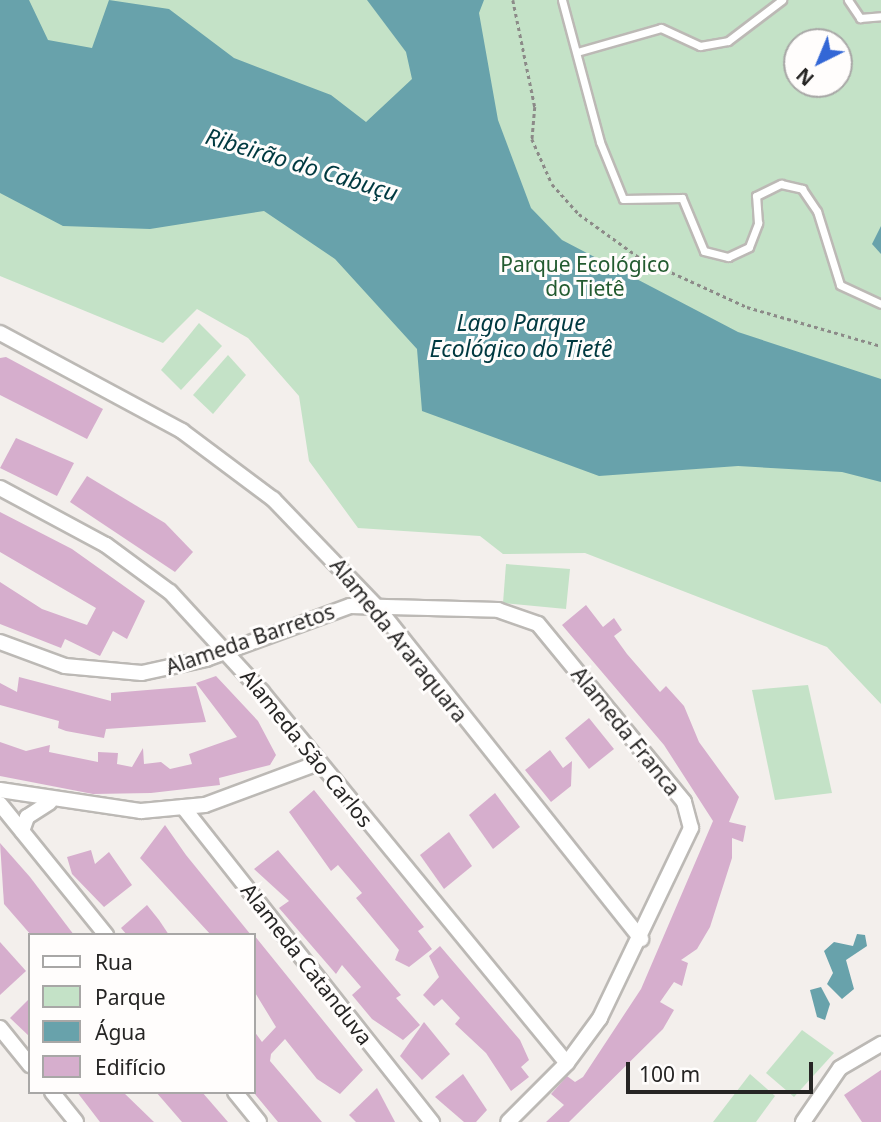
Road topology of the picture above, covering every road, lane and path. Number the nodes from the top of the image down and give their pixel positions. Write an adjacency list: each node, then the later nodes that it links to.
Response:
1 (513, 0): 9 (path)
2 (562, 0): 6 (lane)
3 (782, 0): 6 (lane)
4 (848, 0): 5 (lane)
5 (881, 16)
6 (577, 52): 7 (lane)
7 (881, 304)
8 (0, 333): 11 (street, Alameda Araraquara)
9 (881, 346)
10 (0, 488): 13 (street, Alameda São Carlos)
11 (378, 608): 13 (street, Alameda Barretos); 21 (street, Alameda Araraquara); 21 (street, Alameda Franca)
12 (0, 642): 13 (street, Alameda Barretos)
13 (225, 649): 14 (street, Alameda São Carlos)
14 (318, 763): 18 (street); 25 (street, Alameda São Carlos)
15 (0, 790): 16 (street)
16 (50, 802): 18 (street); 19 (street)
17 (0, 804): 19 (street)
18 (183, 807): 30 (street, Alameda Catanduva)
19 (22, 831): 20 (street)
20 (104, 933)
21 (641, 939): 25 (street, Alameda Franca)
22 (0, 1028): 24 (street)
23 (881, 1044): 32 (street)
24 (28, 1063)
25 (567, 1063): 31 (street, Alameda Franca)
26 (54, 1094): 28 (street)
27 (237, 1094): 29 (street)
28 (76, 1122)
29 (259, 1122)
30 (432, 1122)
31 (508, 1122)
32 (803, 1122)

